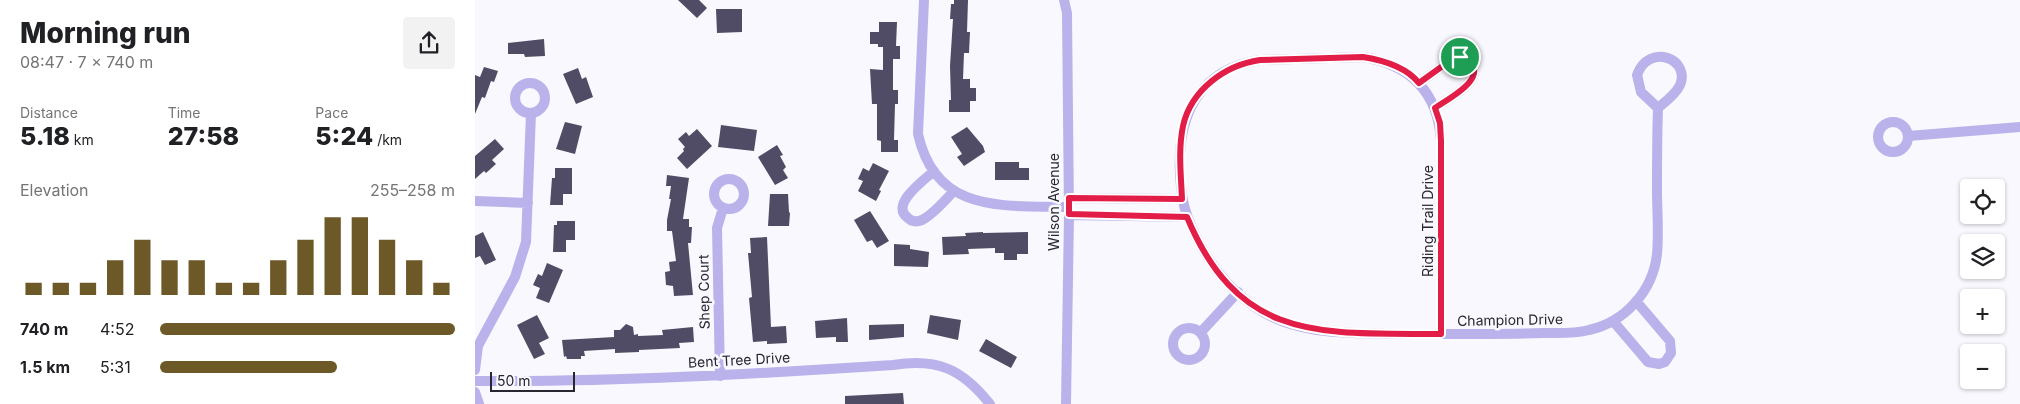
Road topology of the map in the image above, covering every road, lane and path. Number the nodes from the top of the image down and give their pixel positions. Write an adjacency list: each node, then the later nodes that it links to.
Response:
1 (924, 0): 9 (street)
2 (1064, 0): 14 (street, Wilson Avenue)
3 (1419, 83): 4 (street, Riding Trail Drive); 4 (street); 11 (street, Riding Trail Drive)
4 (1435, 108): 21 (street, Riding Trail Drive)
5 (1658, 108): 5 (street); 18 (street, Champion Drive)
6 (531, 113): 13 (street)
7 (2020, 127): 8 (street)
8 (1908, 136)
9 (934, 172): 10 (street); 10 (street)
10 (954, 191): 14 (street)
11 (1182, 199): 14 (street); 16 (street, Champion Drive)
12 (475, 201): 13 (street)
13 (527, 203): 22 (street)
14 (1069, 207): 16 (street); 28 (street, Wilson Avenue)
15 (723, 208): 23 (street, Shep Court)
16 (1187, 217): 17 (street, Champion Drive)
17 (1238, 292): 20 (street); 21 (street, Champion Drive)
18 (1637, 301): 19 (street, Champion Drive); 19 (street)
19 (1613, 321): 21 (street, Champion Drive)
20 (1201, 332)
21 (1441, 334)
22 (475, 370)
23 (720, 376): 24 (street, Bent Tree Drive); 27 (street, Bent Tree Drive)
24 (475, 381)
25 (475, 392): 26 (street)
26 (479, 404)
27 (989, 404)
28 (1066, 404)

